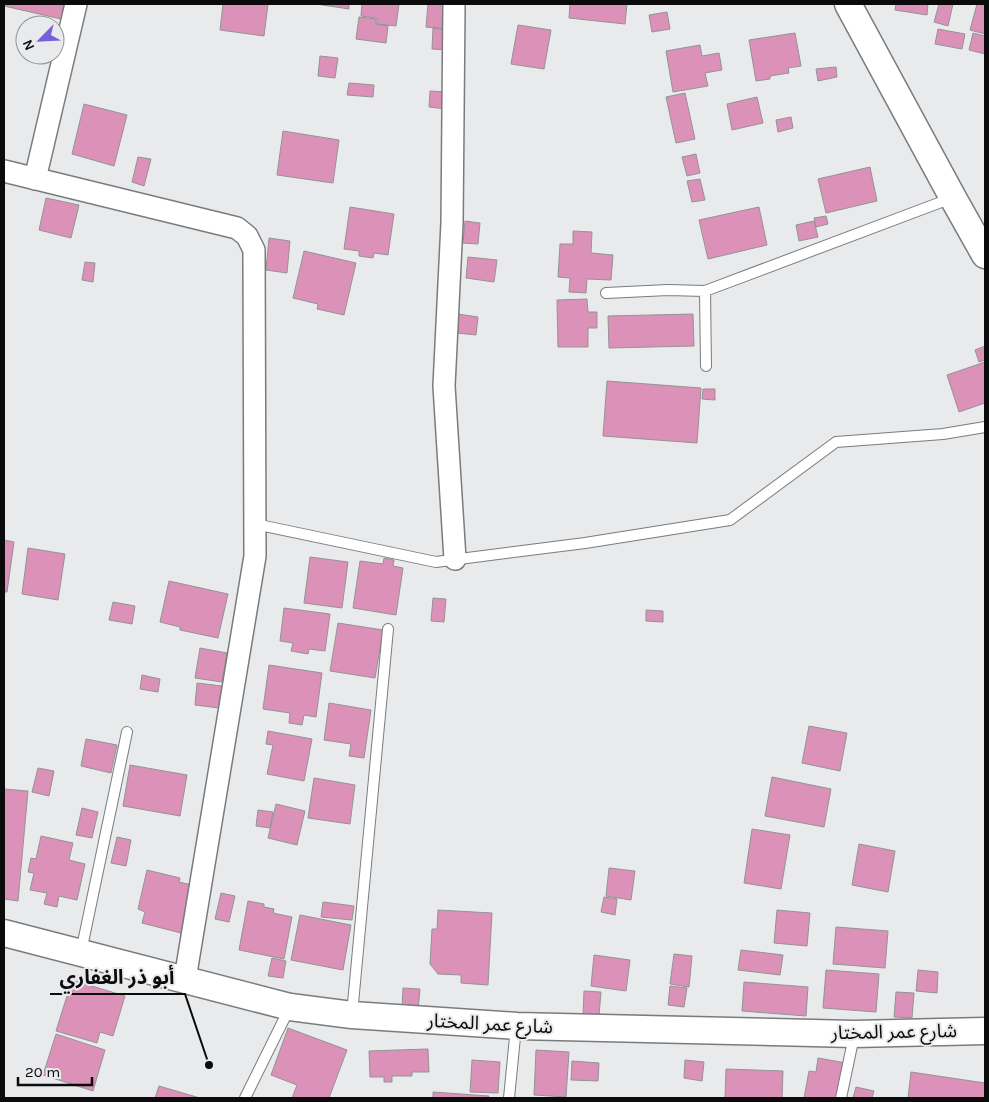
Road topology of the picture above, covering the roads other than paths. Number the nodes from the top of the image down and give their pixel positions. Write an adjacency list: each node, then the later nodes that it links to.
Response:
1 (76, 4): 5 (street)
2 (454, 4): 13 (street)
3 (848, 4): 6 (street)
4 (4, 171): 5 (street)
5 (35, 179): 12 (street)
6 (953, 198): 7 (street); 8 (lane)
7 (985, 255)
8 (705, 291): 9 (lane); 10 (lane)
9 (606, 293)
10 (706, 366)
11 (985, 427): 13 (lane)
12 (255, 524): 13 (lane); 18 (street)
13 (455, 559)
14 (388, 629): 20 (lane)
15 (127, 732): 17 (lane)
16 (4, 933): 17 (street, شارع عمر المختار)
17 (81, 953): 18 (street, شارع عمر المختار)
18 (185, 979): 19 (street, شارع عمر المختار)
19 (290, 1006): 20 (street, شارع عمر المختار); 24 (lane)
20 (352, 1015): 21 (street, شارع عمر المختار)
21 (516, 1026): 23 (street, شارع عمر المختار); 25 (lane)
22 (985, 1031): 23 (street, شارع عمر المختار)
23 (854, 1034): 26 (lane)
24 (245, 1098)
25 (509, 1098)
26 (841, 1098)

